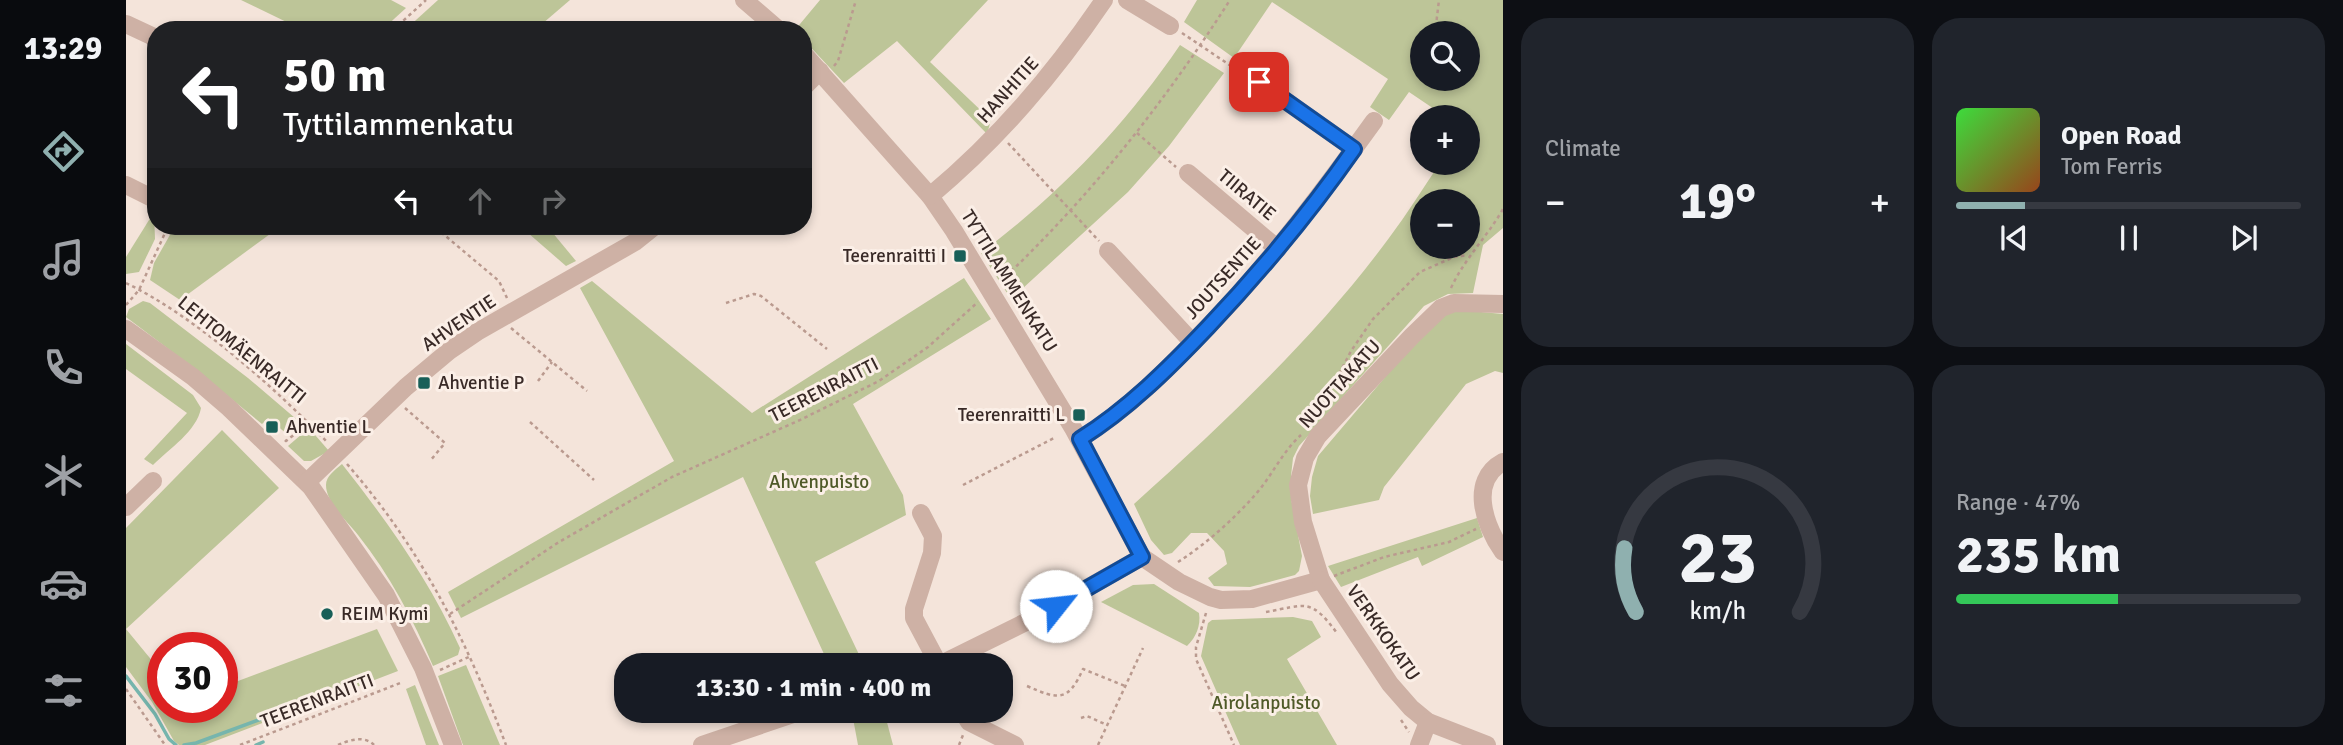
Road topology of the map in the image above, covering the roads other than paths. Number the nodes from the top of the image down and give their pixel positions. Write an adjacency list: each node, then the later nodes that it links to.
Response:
1 (744, 0): 4 (street)
2 (1104, 0): 17 (street, HANHITIE)
3 (1127, 0): 6 (street)
4 (768, 21)
5 (126, 24): 7 (street)
6 (1170, 26)
7 (147, 34)
8 (812, 62): 9 (street, TYTTILAMMENKATU)
9 (824, 74): 10 (street); 17 (street, TYTTILAMMENKATU)
10 (812, 82)
11 (1259, 82): 13 (street)
12 (1374, 121): 13 (street, JOUTSENTIE)
13 (1354, 149): 19 (street, JOUTSENTIE)
14 (1188, 173): 19 (street, TIIRATIE)
15 (126, 185): 16 (street)
16 (147, 196)
17 (930, 196): 24 (street, TYTTILAMMENKATU)
18 (644, 235): 27 (street, AHVENTIE)
19 (1278, 249): 23 (street, JOUTSENTIE)
20 (1108, 251): 23 (street)
21 (1503, 304): 32 (street, NUOTTAKATU)
22 (126, 329): 27 (street)
23 (1193, 343): 24 (street, JOUTSENTIE)
24 (1080, 439): 31 (street, TYTTILAMMENKATU)
25 (1503, 462): 30 (street)
26 (153, 481): 28 (street)
27 (307, 482): 39 (street)
28 (126, 507)
29 (921, 513): 33 (street)
30 (1503, 552)
31 (1142, 557): 32 (street); 34 (street)
32 (1321, 580): 35 (street, VERKKOKATU)
33 (933, 653)
34 (963, 653)
35 (1428, 722): 38 (street); 42 (street, VERKKOKATU)
36 (767, 723): 40 (street)
37 (970, 723): 41 (street)
38 (1420, 743)
39 (453, 745)
40 (702, 745)
41 (1015, 745)
42 (1488, 745)

